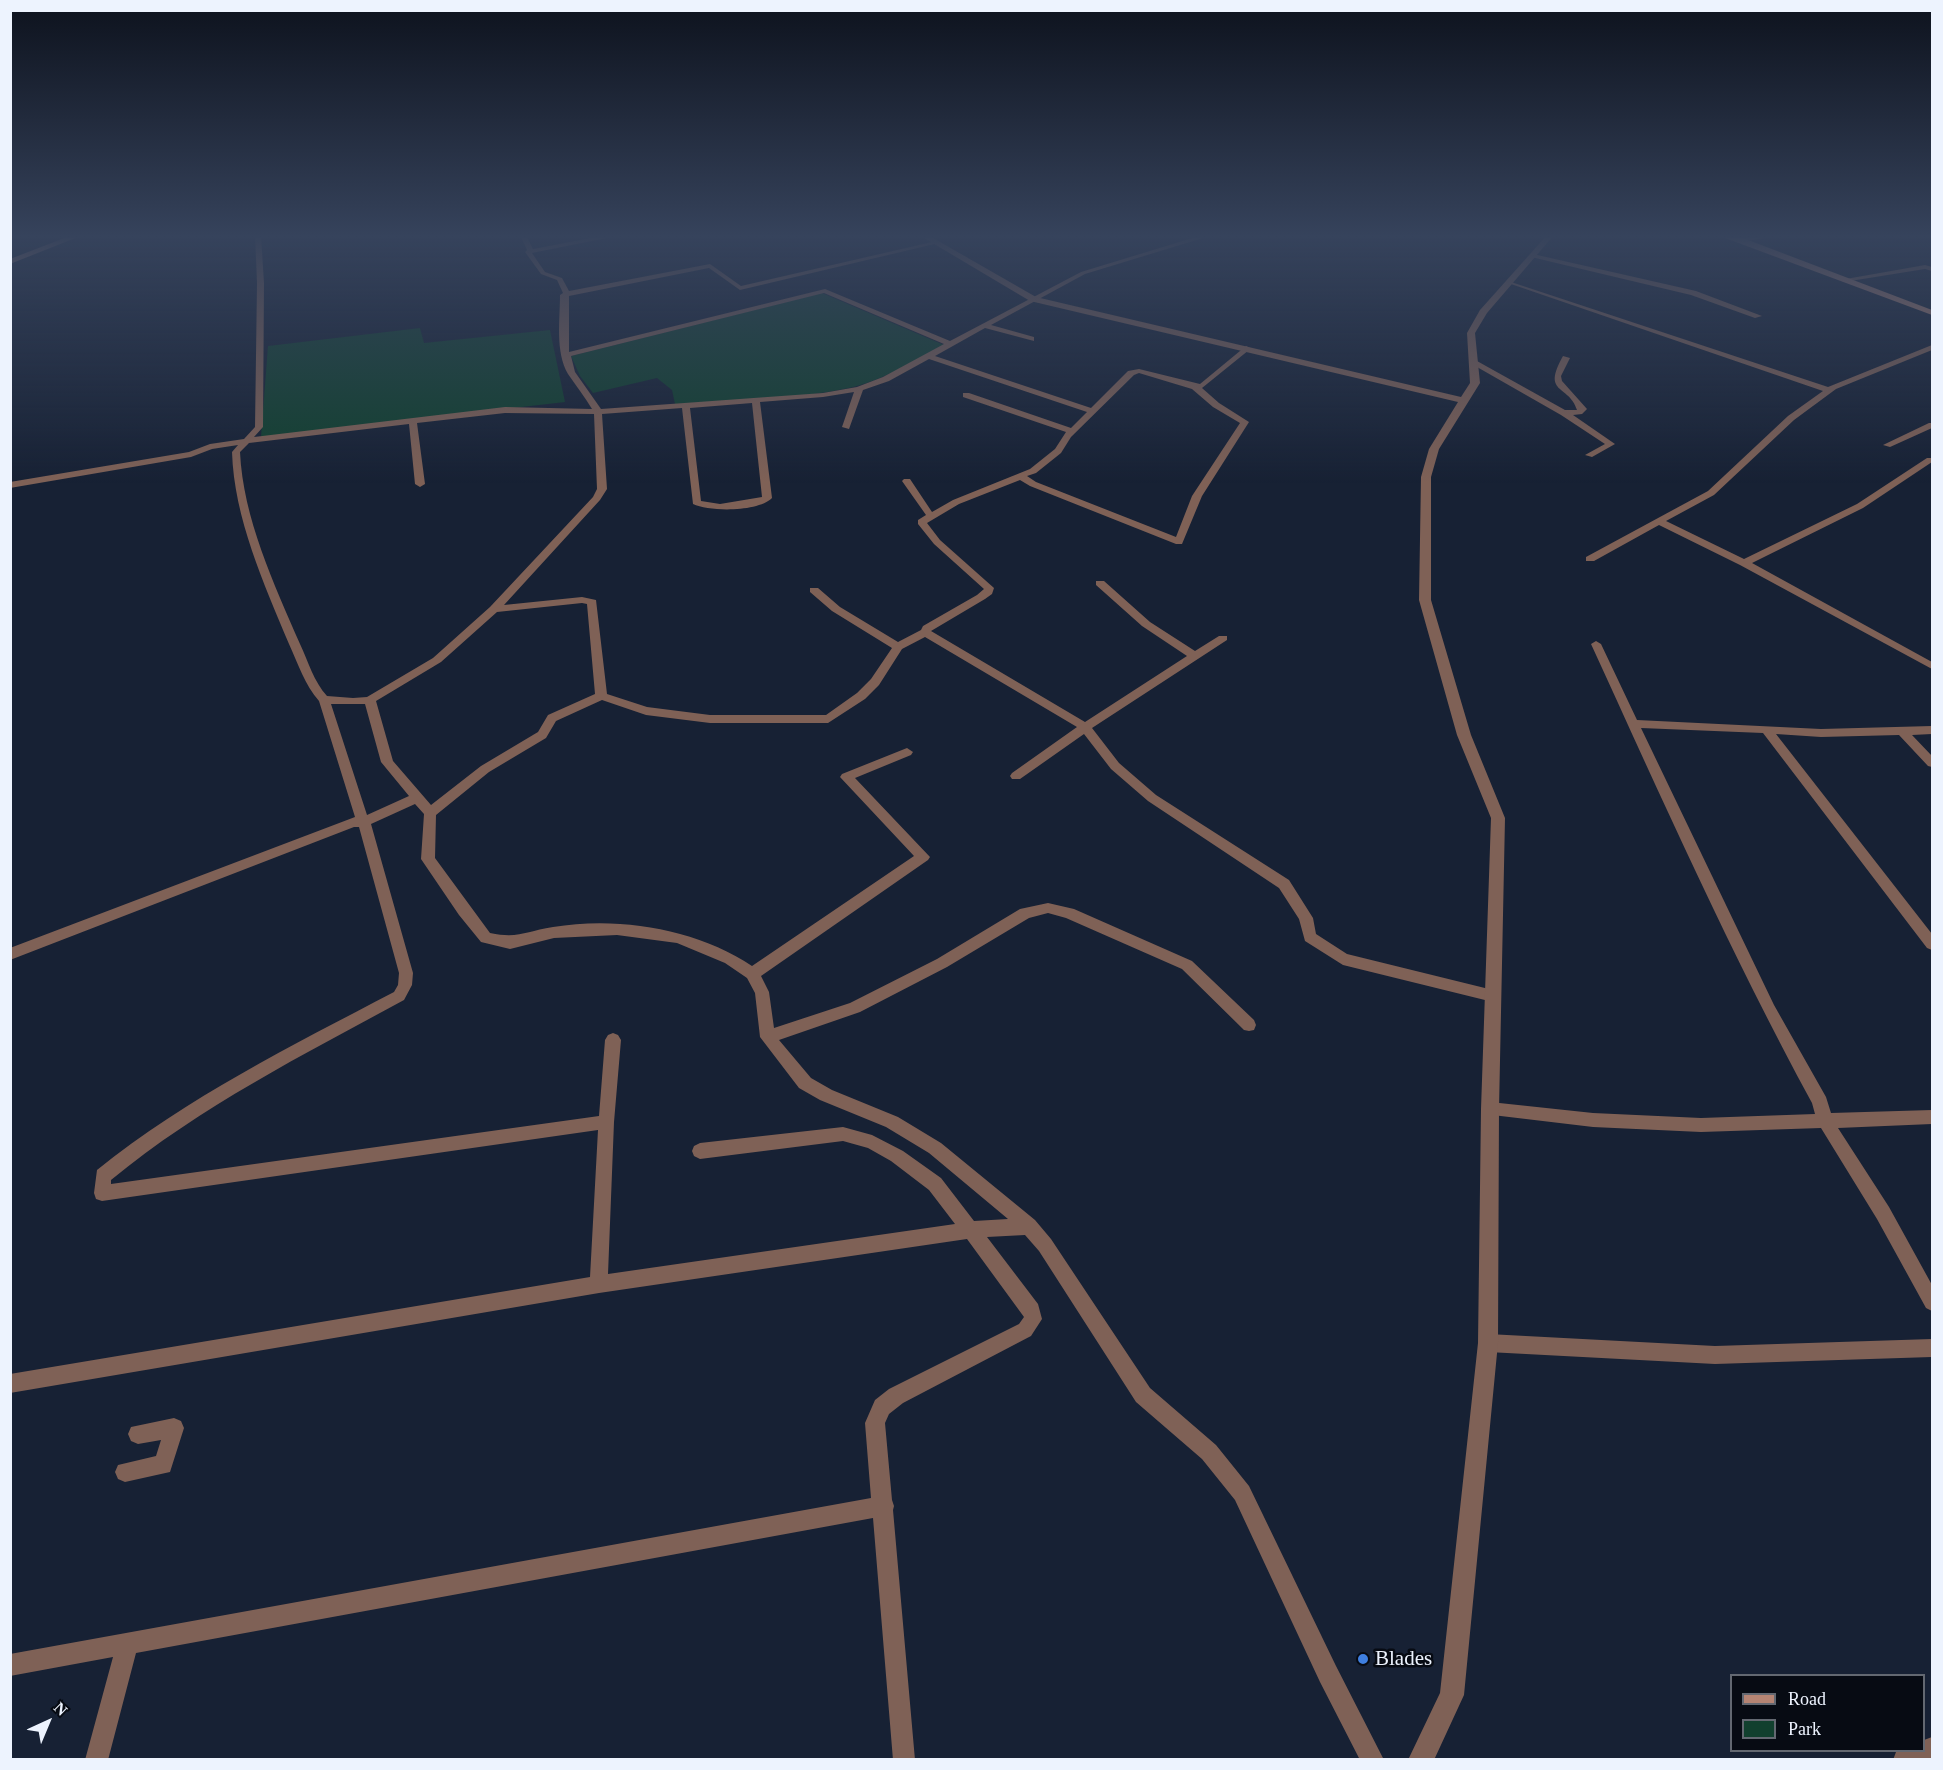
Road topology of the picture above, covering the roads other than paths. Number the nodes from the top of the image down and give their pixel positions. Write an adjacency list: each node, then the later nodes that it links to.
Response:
1 (260, 318): 32 (street)
2 (564, 318): 14 (street)
3 (717, 318): 14 (street)
4 (888, 318): 11 (street)
5 (1000, 318): 9 (street)
6 (1108, 318): 13 (street)
7 (1480, 318): 17 (street)
8 (1615, 318): 20 (street)
9 (985, 326): 10 (street); 11 (street)
10 (1031, 339)
11 (950, 344): 15 (street)
12 (1932, 347): 20 (street)
13 (1246, 348): 18 (street); 23 (street)
14 (566, 355): 26 (street)
15 (929, 356): 19 (street); 25 (street)
16 (1566, 358): 27 (street)
17 (1474, 363): 23 (street); 27 (street)
18 (1195, 387): 25 (street); 36 (street)
19 (859, 388): 22 (street); 30 (street)
20 (1828, 390): 42 (street)
21 (966, 395): 31 (street)
22 (756, 401): 24 (street); 24 (street)
23 (1465, 401): 71 (street)
24 (686, 406): 26 (street)
25 (1093, 411): 31 (street)
26 (598, 412): 28 (street); 47 (street)
27 (1564, 413): 34 (street)
28 (413, 422): 32 (street); 39 (street)
29 (1932, 425): 33 (street)
30 (846, 427)
31 (1071, 431): 36 (street)
32 (245, 441): 38 (street); 55 (street)
33 (1887, 445)
34 (1589, 455)
35 (1930, 460): 44 (street)
36 (1022, 477): 41 (street)
37 (907, 481): 41 (street)
38 (15, 484): 40 (street)
39 (420, 484)
40 (10, 493)
41 (930, 515): 48 (street)
42 (1661, 520): 43 (street); 44 (street)
43 (1590, 559)
44 (1744, 563): 53 (street)
45 (1100, 583): 52 (street)
46 (814, 590): 51 (street)
47 (494, 609): 54 (street); 56 (street)
48 (925, 632): 51 (street); 58 (street)
49 (1223, 638): 52 (street)
50 (1596, 644): 57 (street)
51 (898, 647): 54 (street)
52 (1195, 656): 58 (street)
53 (1932, 666)
54 (601, 696): 66 (street)
55 (324, 700): 56 (street); 67 (street)
56 (370, 700): 65 (street)
57 (1634, 724): 59 (street); 77 (street)
58 (1085, 727): 64 (street); 71 (street)
59 (1766, 729): 61 (street); 68 (street)
60 (1932, 730): 61 (street)
61 (1902, 731): 63 (street)
62 (907, 752): 70 (street)
63 (1932, 763)
64 (1016, 776)
65 (417, 798): 66 (street); 67 (street)
66 (430, 813): 70 (street)
67 (363, 822): 69 (street); 78 (street)
68 (1932, 944)
69 (10, 954)
70 (752, 974): 73 (street)
71 (1493, 996): 75 (street)
72 (1249, 1025): 73 (street)
73 (768, 1037): 80 (street)
74 (613, 1040): 78 (street)
75 (1490, 1109): 77 (street); 84 (street)
76 (1932, 1117): 77 (street)
77 (1825, 1121): 83 (street)
78 (606, 1122): 82 (street)
79 (700, 1151): 81 (street)
80 (1029, 1226): 81 (street); 95 (street)
81 (969, 1230): 82 (street); 89 (street)
82 (598, 1284): 86 (street)
83 (1932, 1302)
84 (1488, 1343): 85 (street); 96 (street)
85 (1932, 1348)
86 (10, 1384)
87 (138, 1434): 88 (street)
88 (125, 1472)
89 (884, 1506): 90 (street); 94 (street)
90 (128, 1643): 91 (street); 93 (street)
91 (10, 1665)
92 (1923, 1752): 97 (street)
93 (96, 1760)
94 (904, 1760)
95 (1373, 1760)
96 (1421, 1760)
97 (1904, 1760)

